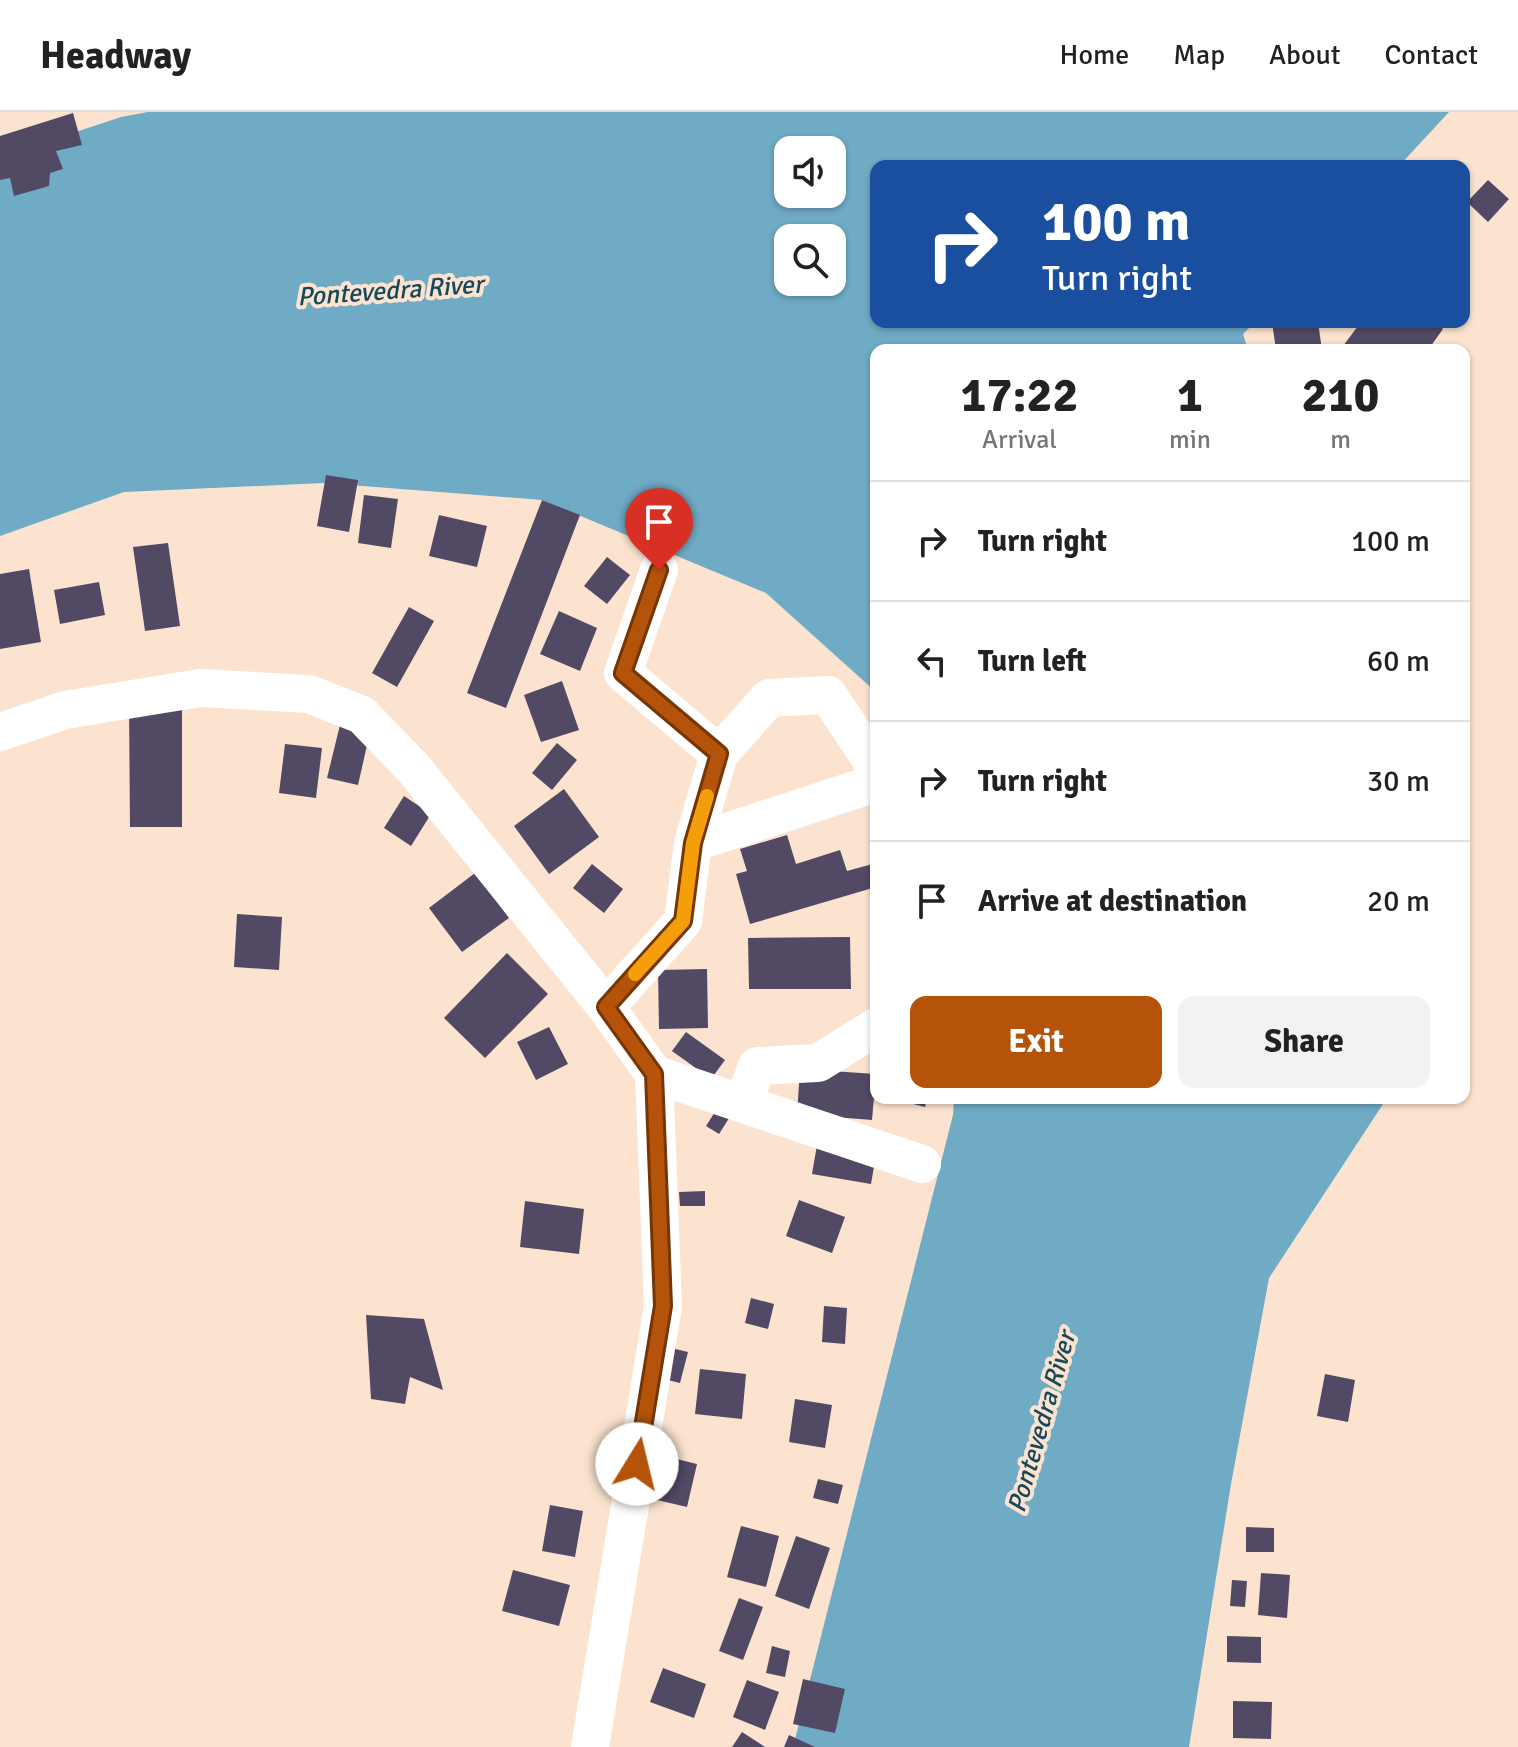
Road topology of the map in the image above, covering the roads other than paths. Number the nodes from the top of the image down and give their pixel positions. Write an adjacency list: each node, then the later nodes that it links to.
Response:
1 (659, 570): 3 (street)
2 (0, 732): 7 (street)
3 (719, 754): 4 (street); 6 (street)
4 (870, 758)
5 (870, 785): 6 (street)
6 (693, 843): 7 (street)
7 (606, 1007): 9 (street)
8 (870, 1031): 10 (street)
9 (654, 1074): 10 (street); 12 (street)
10 (743, 1104): 11 (street)
11 (922, 1164)
12 (590, 1747)

